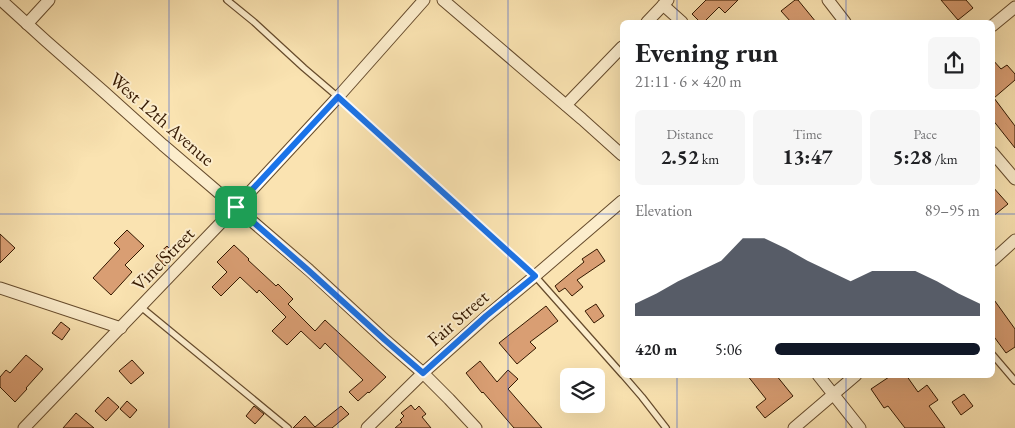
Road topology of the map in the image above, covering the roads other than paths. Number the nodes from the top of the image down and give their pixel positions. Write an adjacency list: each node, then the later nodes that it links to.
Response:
1 (1, 0): 12 (street, West 12th Avenue)
2 (49, 0): 12 (street)
3 (227, 0): 15 (lane)
4 (424, 0): 15 (street, Vine Street)
5 (443, 0): 16 (street)
6 (828, 0): 11 (street)
7 (666, 3): 9 (street); 10 (street)
8 (1015, 8): 13 (street)
9 (649, 20)
10 (680, 20)
11 (843, 20)
12 (27, 24): 21 (street, West 12th Avenue)
13 (995, 24)
14 (620, 49): 16 (street)
15 (338, 97): 21 (street, Vine Street); 24 (lane)
16 (566, 105): 17 (street)
17 (620, 153)
18 (995, 156): 19 (street)
19 (1015, 179)
20 (620, 203): 24 (street, Fair Street)
21 (236, 207): 26 (street, Vine Street); 30 (street, West 12th Avenue)
22 (1015, 240): 23 (street)
23 (995, 257)
24 (535, 276): 29 (lane); 30 (street, Fair Street)
25 (0, 288): 27 (street)
26 (142, 307): 27 (street, Vine Street); 37 (lane)
27 (121, 328): 36 (street, Vine Street)
28 (995, 358): 34 (lane)
29 (620, 371)
30 (423, 373): 38 (street, Fair Street); 39 (street, West 12th Avenue)
31 (626, 378): 40 (lane)
32 (820, 378): 35 (street)
33 (852, 378): 35 (street)
34 (1015, 382)
35 (833, 394): 41 (street); 42 (street)
36 (24, 428)
37 (288, 428)
38 (367, 428)
39 (476, 428)
40 (666, 428)
41 (794, 428)
42 (860, 428)

